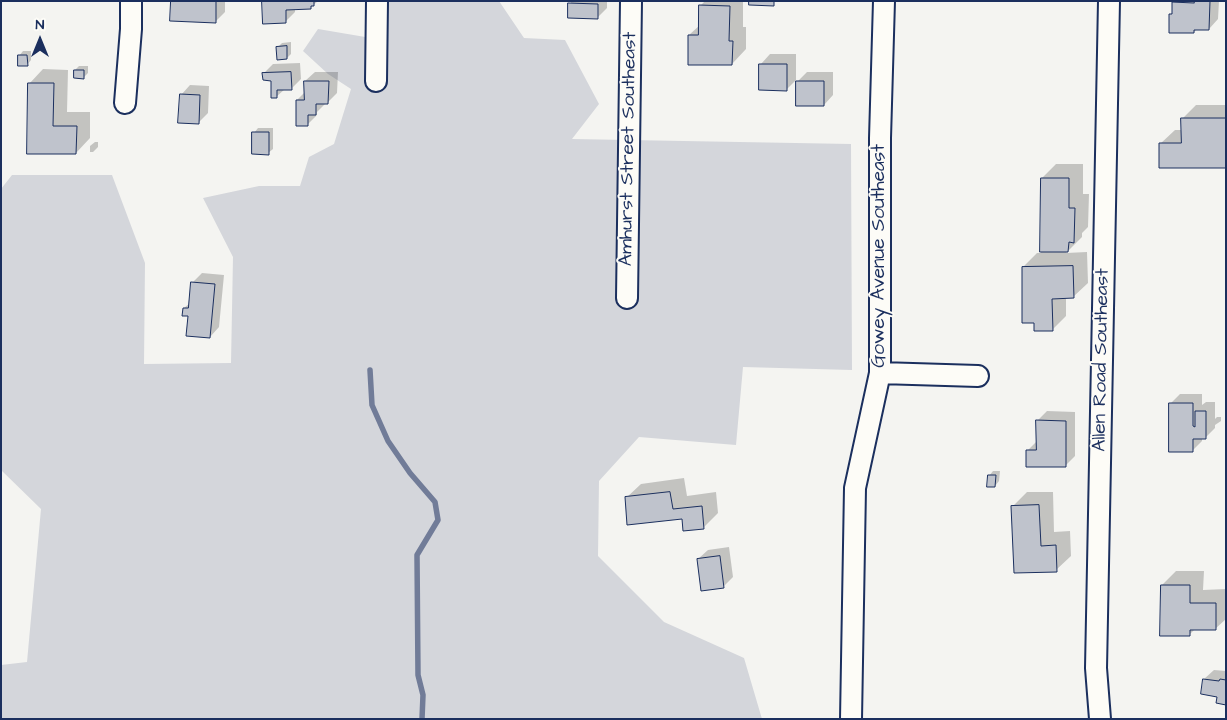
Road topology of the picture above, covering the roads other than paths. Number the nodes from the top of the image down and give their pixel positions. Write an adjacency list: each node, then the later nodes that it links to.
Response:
1 (131, 1): 7 (street)
2 (377, 1): 6 (street)
3 (631, 1): 8 (street, Amhurst Street Southeast)
4 (884, 1): 9 (street, Gowey Avenue Southeast)
5 (1109, 1): 12 (street, Allen Road Southeast)
6 (376, 81)
7 (125, 103)
8 (627, 298)
9 (880, 373): 10 (street); 11 (street, Gowey Avenue Southeast)
10 (978, 376)
11 (851, 719)
12 (1100, 719)

